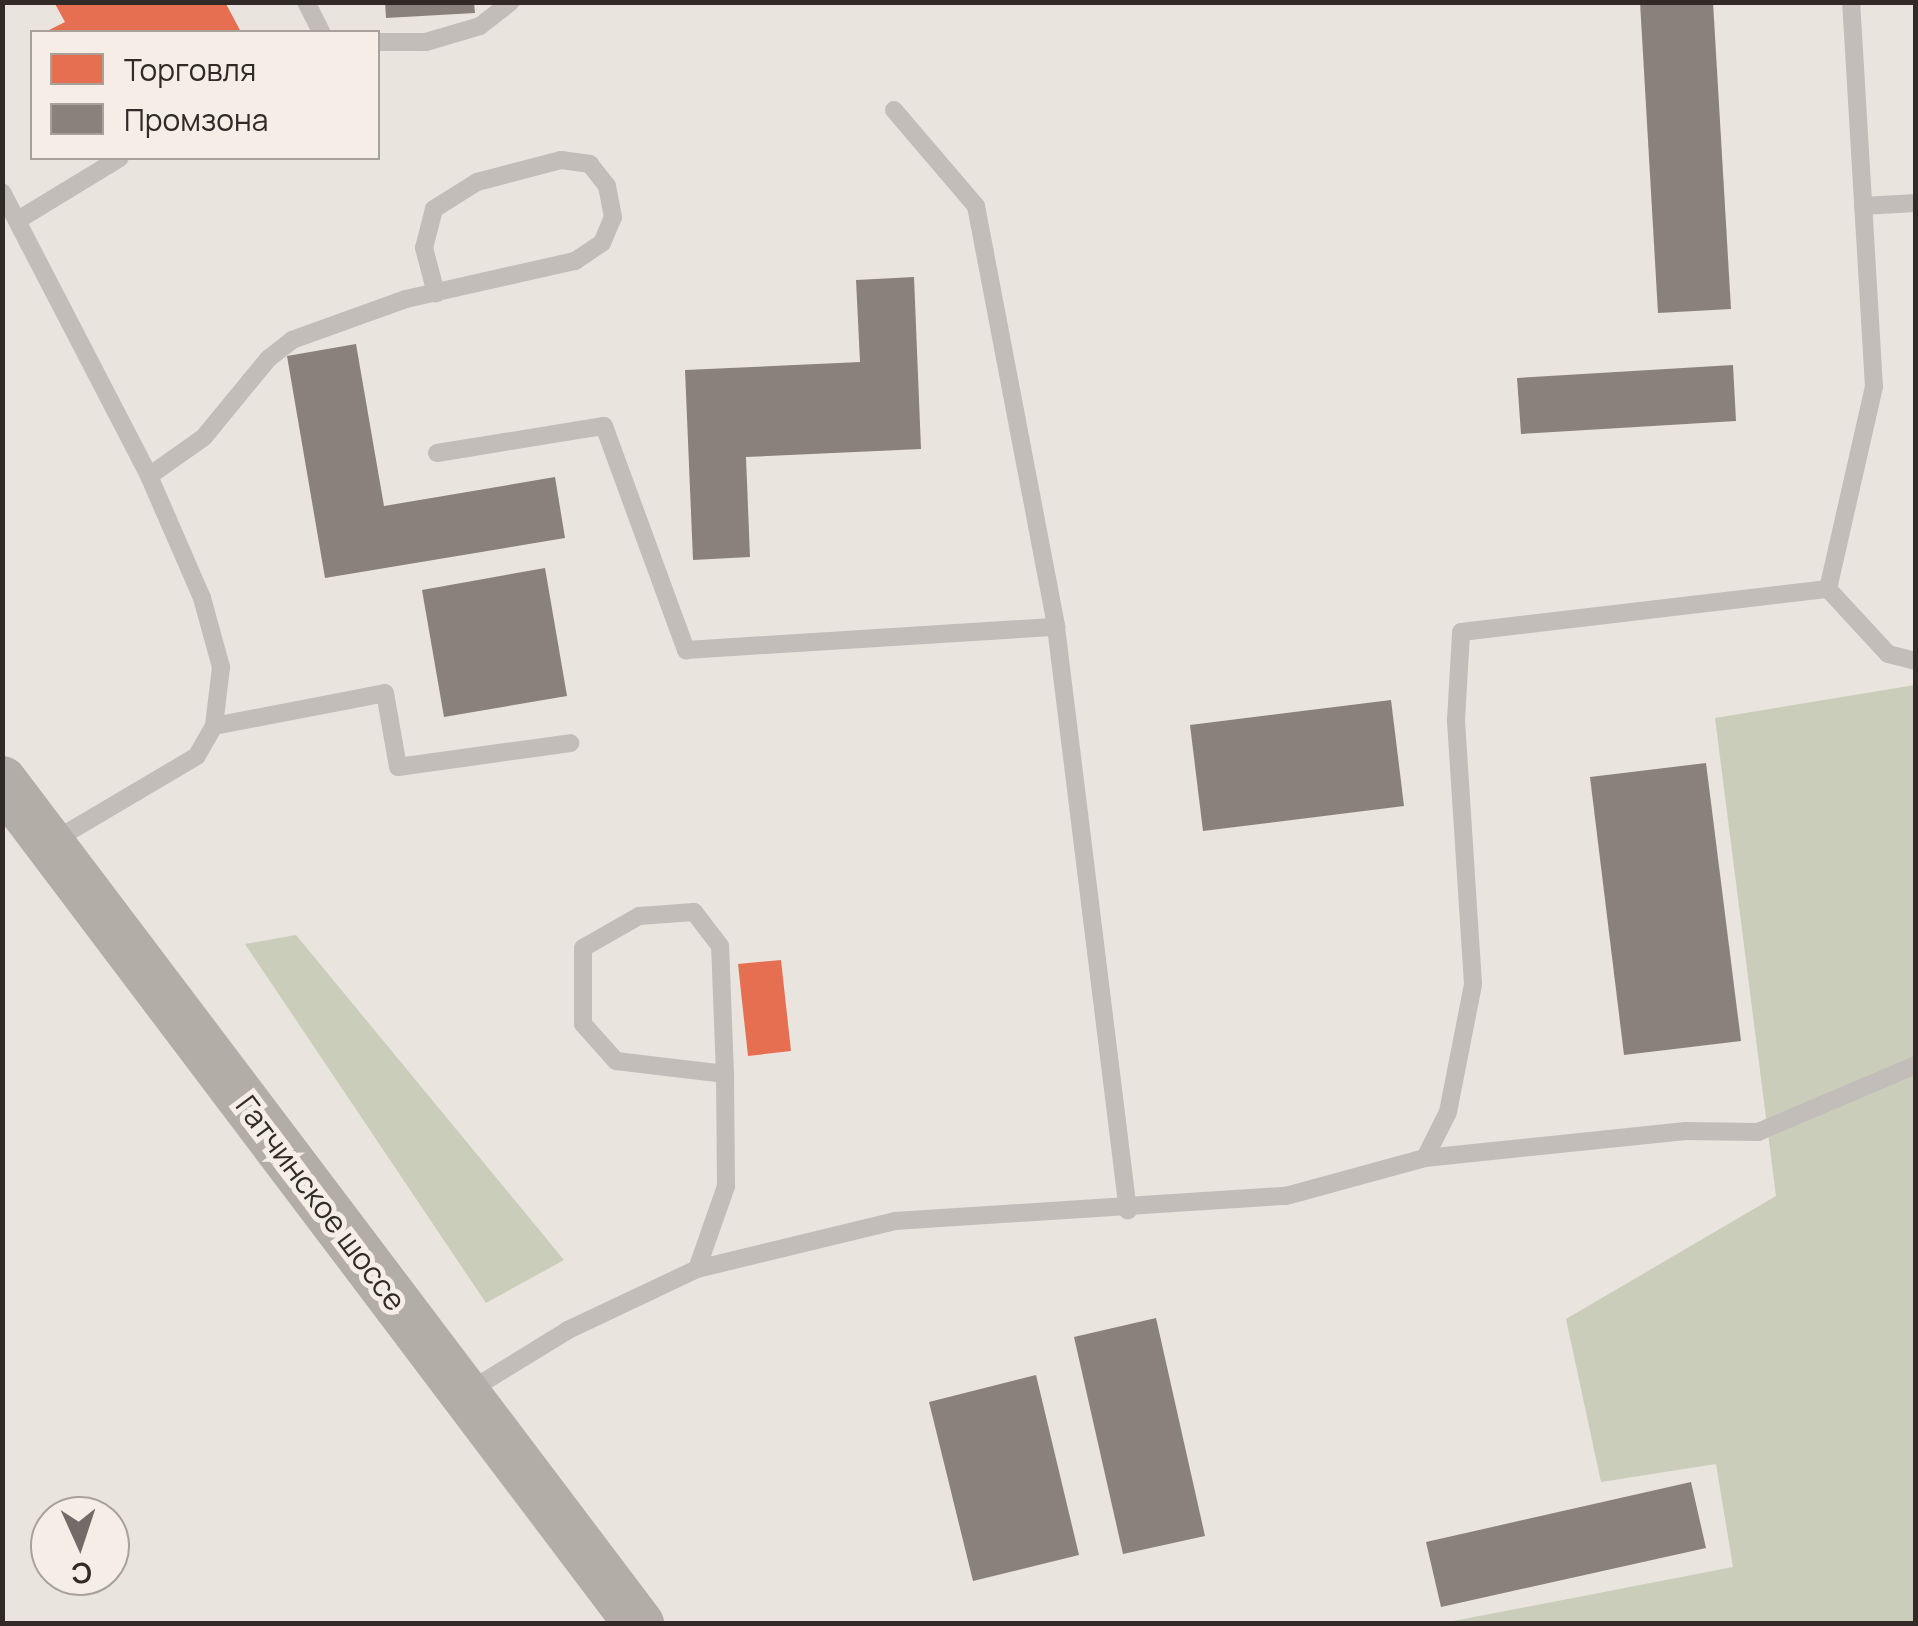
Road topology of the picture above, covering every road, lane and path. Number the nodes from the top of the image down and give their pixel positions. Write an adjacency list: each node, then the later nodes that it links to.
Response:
1 (306, 2): 4 (lane)
2 (511, 2): 5 (lane)
3 (1852, 2): 10 (lane)
4 (320, 30)
5 (380, 42)
6 (894, 110): 16 (lane)
7 (117, 160): 11 (lane)
8 (2, 192): 11 (lane)
9 (1916, 203): 10 (lane)
10 (1863, 206): 15 (lane)
11 (18, 220): 14 (lane)
12 (436, 292): 12 (lane); 14 (lane)
13 (437, 453): 16 (lane)
14 (149, 476): 18 (lane)
15 (1828, 589): 17 (lane); 24 (lane)
16 (1056, 627): 25 (lane)
17 (1916, 660)
18 (214, 726): 19 (lane); 21 (lane)
19 (570, 743)
20 (2, 781): 21 (main road, Гатчинское шоссе)
21 (50, 843): 27 (main road, Гатчинское шоссе)
22 (1916, 1065): 24 (lane)
23 (725, 1074): 23 (lane); 26 (lane)
24 (1425, 1158): 25 (lane)
25 (1128, 1211): 26 (lane)
26 (698, 1269): 27 (lane)
27 (465, 1394): 28 (main road, Гатчинское шоссе)
28 (639, 1624)

